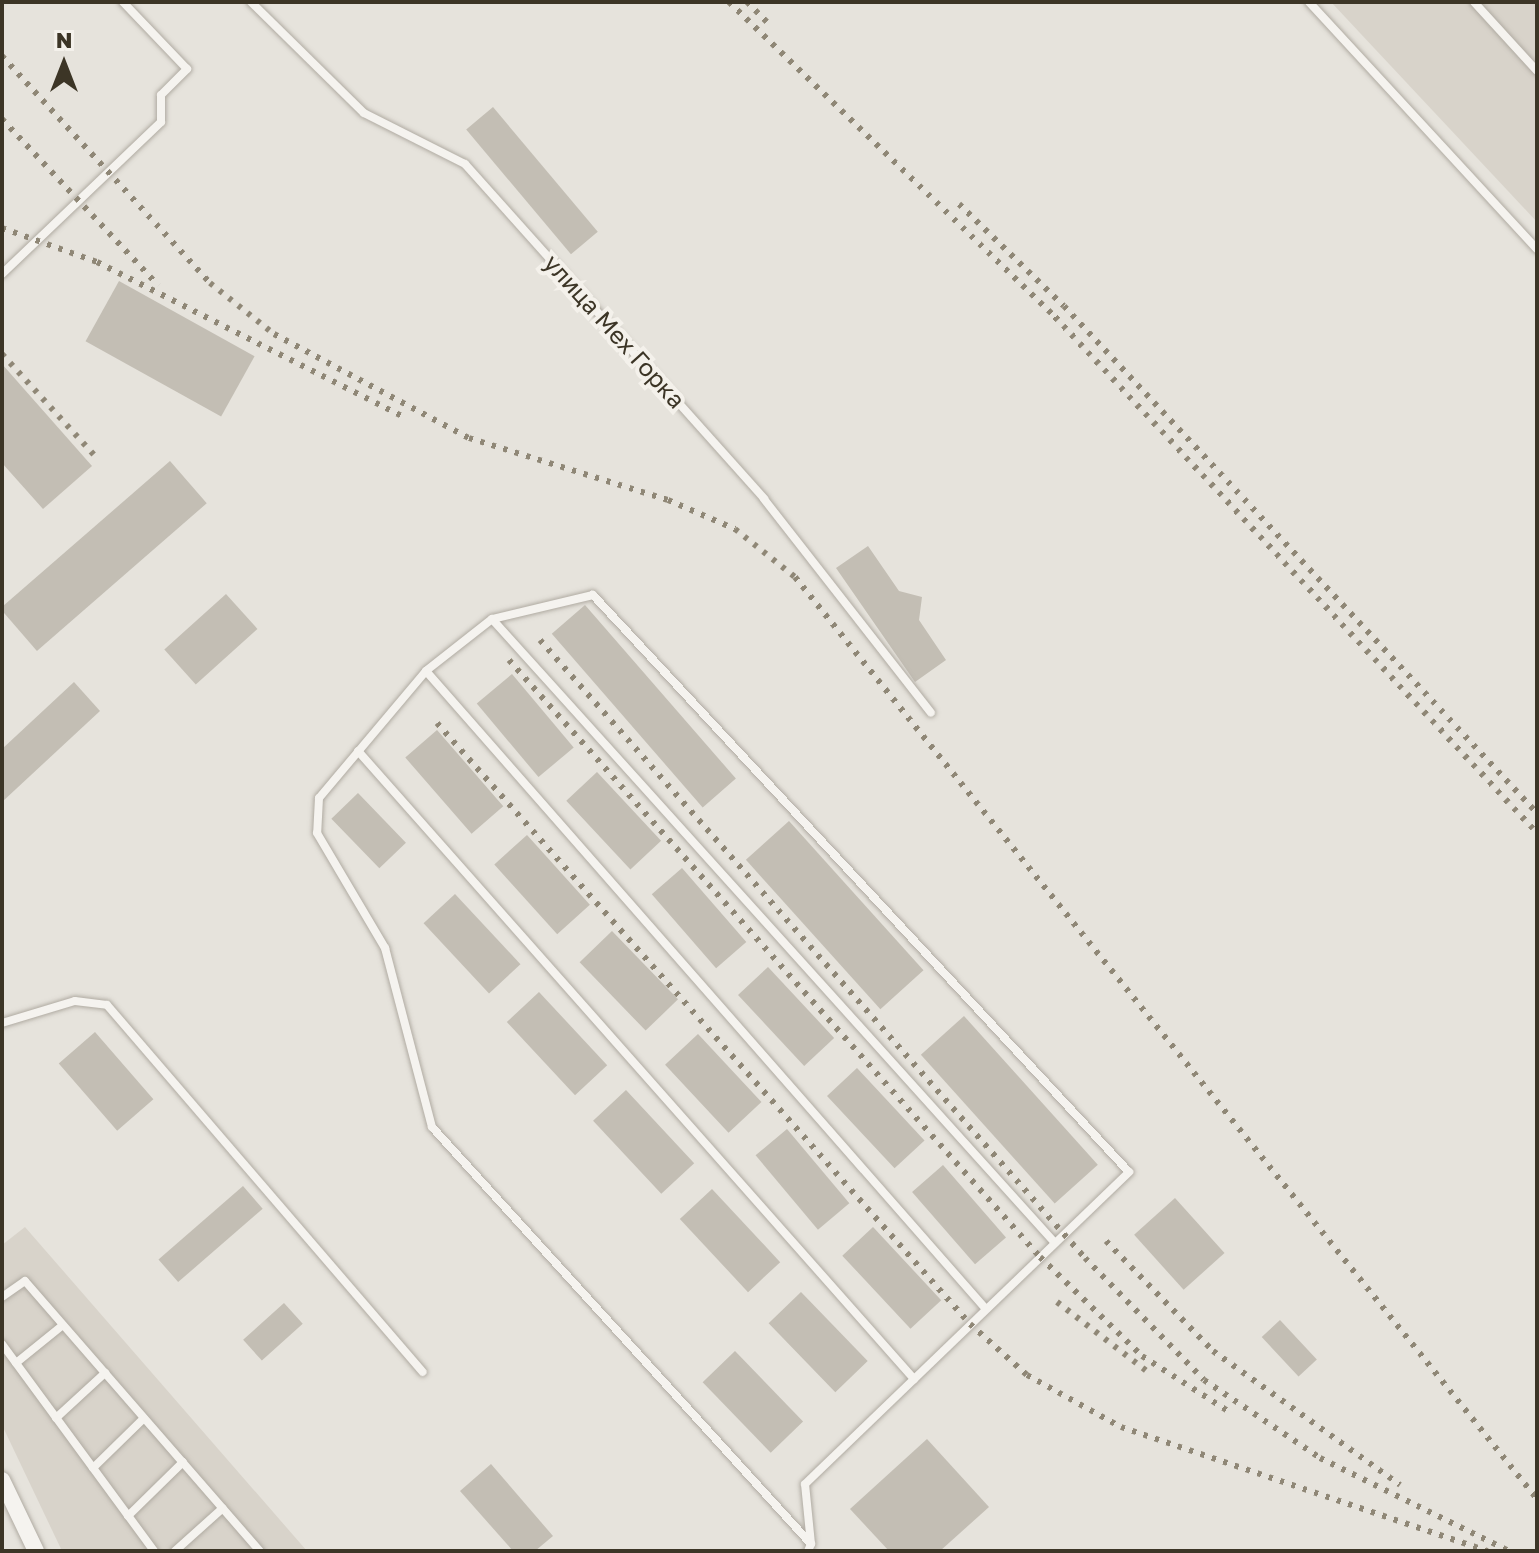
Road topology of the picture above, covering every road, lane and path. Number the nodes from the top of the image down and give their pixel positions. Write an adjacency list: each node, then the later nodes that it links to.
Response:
1 (123, 2): 7 (lane)
2 (251, 2): 10 (lane, улица Мех Горка)
3 (1309, 2): 6 (lane)
4 (1474, 2): 5 (lane)
5 (1537, 71)
6 (1537, 249)
7 (2, 274)
8 (492, 619): 9 (lane); 13 (lane); 13 (lane)
9 (426, 671): 11 (lane); 15 (lane)
10 (931, 713)
11 (358, 751): 21 (lane); 29 (lane)
12 (2, 1023): 19 (lane)
13 (1055, 1243): 15 (lane)
14 (2, 1297): 16 (lane)
15 (986, 1309): 21 (lane)
16 (63, 1325): 18 (lane); 20 (lane)
17 (2, 1344): 18 (lane)
18 (16, 1363): 22 (lane)
19 (423, 1372)
20 (105, 1373): 22 (lane); 23 (lane)
21 (914, 1379): 29 (lane)
22 (56, 1418): 25 (lane)
23 (144, 1418): 24 (lane); 25 (lane)
24 (183, 1462): 27 (lane); 28 (lane)
25 (93, 1468): 28 (lane)
26 (2, 1480): 30 (street)
27 (223, 1508): 32 (lane); 33 (lane)
28 (128, 1516): 31 (lane)
29 (809, 1547)
30 (36, 1551)
31 (154, 1551)
32 (175, 1551)
33 (260, 1551)

